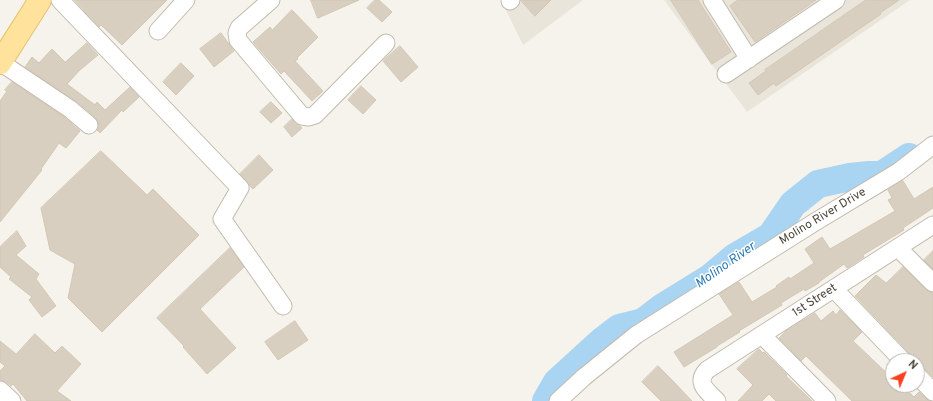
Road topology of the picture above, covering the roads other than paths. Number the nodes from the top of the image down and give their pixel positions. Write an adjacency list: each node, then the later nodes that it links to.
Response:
1 (40, 0): 10 (main road)
2 (60, 0): 18 (street)
3 (186, 0): 7 (street)
4 (271, 0): 8 (street)
5 (712, 0): 9 (street)
6 (836, 0): 9 (street)
7 (158, 31)
8 (386, 43)
9 (749, 59): 11 (street)
10 (0, 62): 12 (street)
11 (726, 74)
12 (88, 125)
13 (933, 146): 25 (street, Molino River Drive)
14 (933, 226): 15 (street, 1st Street)
15 (898, 248): 16 (street); 17 (street, 1st Street)
16 (933, 283)
17 (834, 289): 19 (street, 1st Street); 20 (street)
18 (283, 306)
19 (762, 336): 26 (street, 1st Street); 27 (street)
20 (895, 353)
21 (925, 384): 23 (street)
22 (0, 390): 24 (street)
23 (933, 392)
24 (12, 401)
25 (558, 401)
26 (717, 401)
27 (827, 401)

